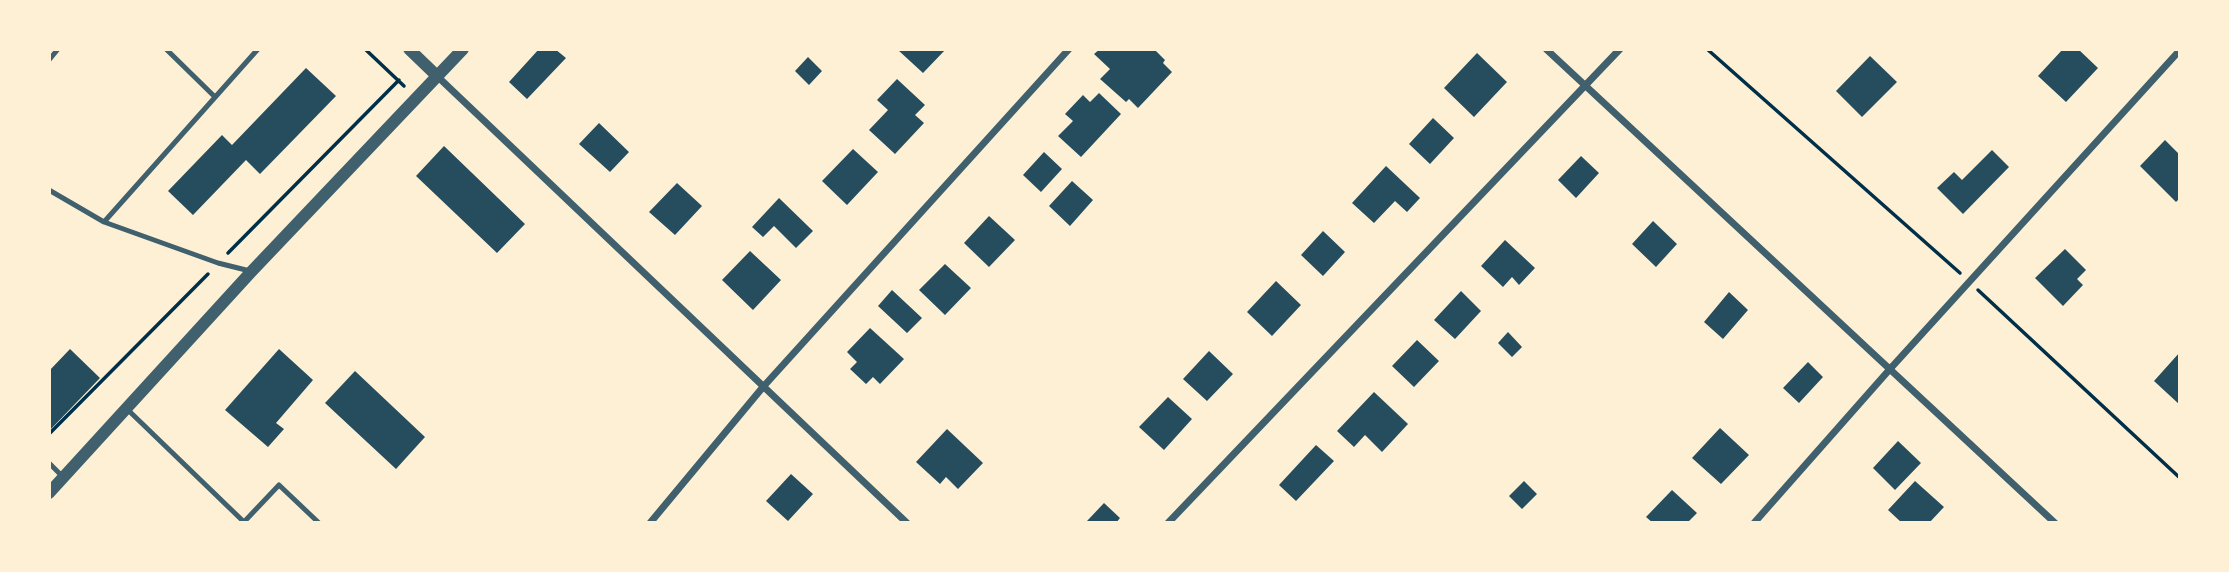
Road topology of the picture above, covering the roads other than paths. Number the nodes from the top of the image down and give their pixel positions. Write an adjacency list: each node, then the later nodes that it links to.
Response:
1 (58, 49): 10 (lane)
2 (166, 49): 13 (lane)
3 (258, 49): 13 (lane)
4 (408, 49): 11 (street)
5 (463, 49): 11 (street)
6 (1069, 49): 18 (street)
7 (1546, 49): 12 (street)
8 (1620, 49): 12 (street)
9 (2180, 50): 17 (street)
10 (49, 60)
11 (438, 76): 16 (street); 18 (street)
12 (1587, 86): 17 (street); 27 (street)
13 (215, 97): 15 (lane)
14 (49, 190): 15 (lane)
15 (104, 222): 16 (lane)
16 (251, 272): 19 (street)
17 (1890, 369): 28 (street); 29 (street)
18 (763, 387): 25 (street); 26 (street)
19 (127, 409): 21 (street); 23 (lane)
20 (49, 463): 21 (lane)
21 (63, 477): 22 (street)
22 (49, 493)
23 (244, 523): 24 (lane)
24 (319, 523)
25 (650, 523)
26 (907, 523)
27 (1168, 523)
28 (1754, 523)
29 (2055, 523)

